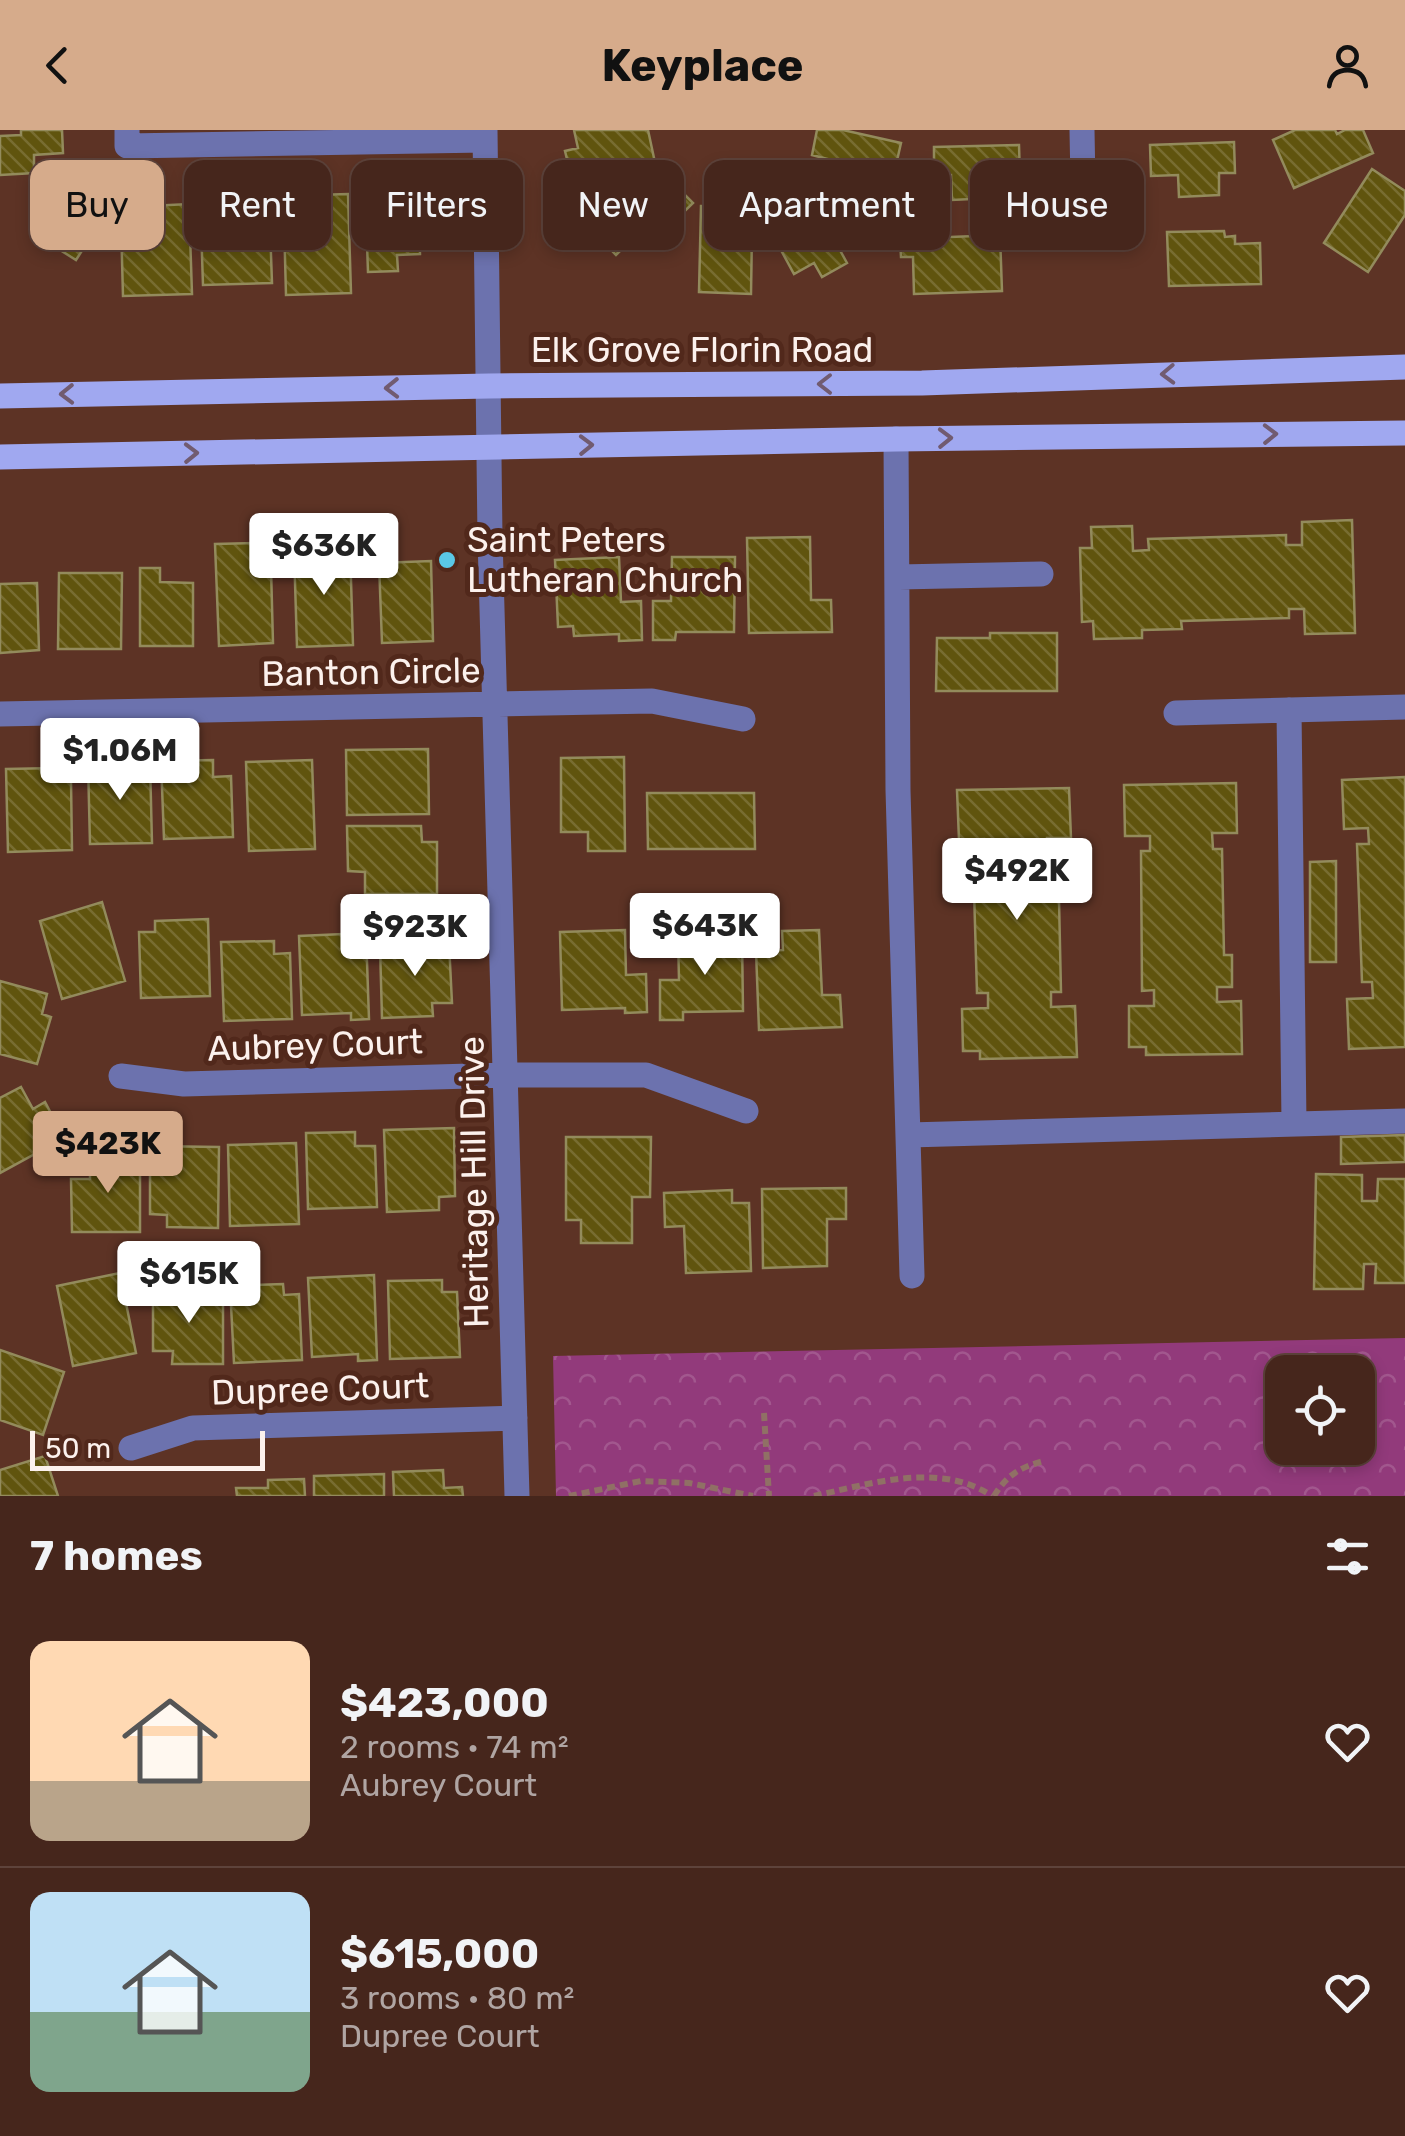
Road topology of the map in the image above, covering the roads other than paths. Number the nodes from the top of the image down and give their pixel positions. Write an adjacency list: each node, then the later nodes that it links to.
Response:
1 (127, 130): 3 (street)
2 (1082, 130): 4 (street)
3 (485, 135): 6 (street, Heritage Hill Drive)
4 (1083, 160)
5 (1405, 366): 6 (main road, Elk Grove Florin Road, one-way to 6)
6 (489, 386): 7 (main road, Elk Grove Florin Road, one-way to 7); 10 (street, Heritage Hill Drive)
7 (0, 396)
8 (1405, 433): 9 (main road, one-way to 8)
9 (896, 439): 10 (main road, one-way to 9); 13 (street)
10 (488, 447): 11 (main road, one-way to 10); 14 (street, Heritage Hill Drive)
11 (0, 457)
12 (1041, 574): 13 (street)
13 (898, 577): 25 (street)
14 (497, 704): 18 (street, Banton Circle); 19 (street, Banton Circle); 20 (street, Heritage Hill Drive)
15 (1405, 707): 16 (street)
16 (1289, 710): 17 (street); 24 (street)
17 (1176, 713)
18 (0, 714)
19 (743, 719)
20 (507, 1075): 21 (street, Aubrey Court); 22 (street, Aubrey Court); 27 (street, Heritage Hill Drive)
21 (121, 1076)
22 (746, 1111)
23 (1405, 1121): 24 (street)
24 (1294, 1123): 25 (street)
25 (909, 1135): 26 (street)
26 (912, 1276)
27 (515, 1418): 28 (street, Dupree Court); 29 (street, Heritage Hill Drive)
28 (130, 1448)
29 (517, 1496)

